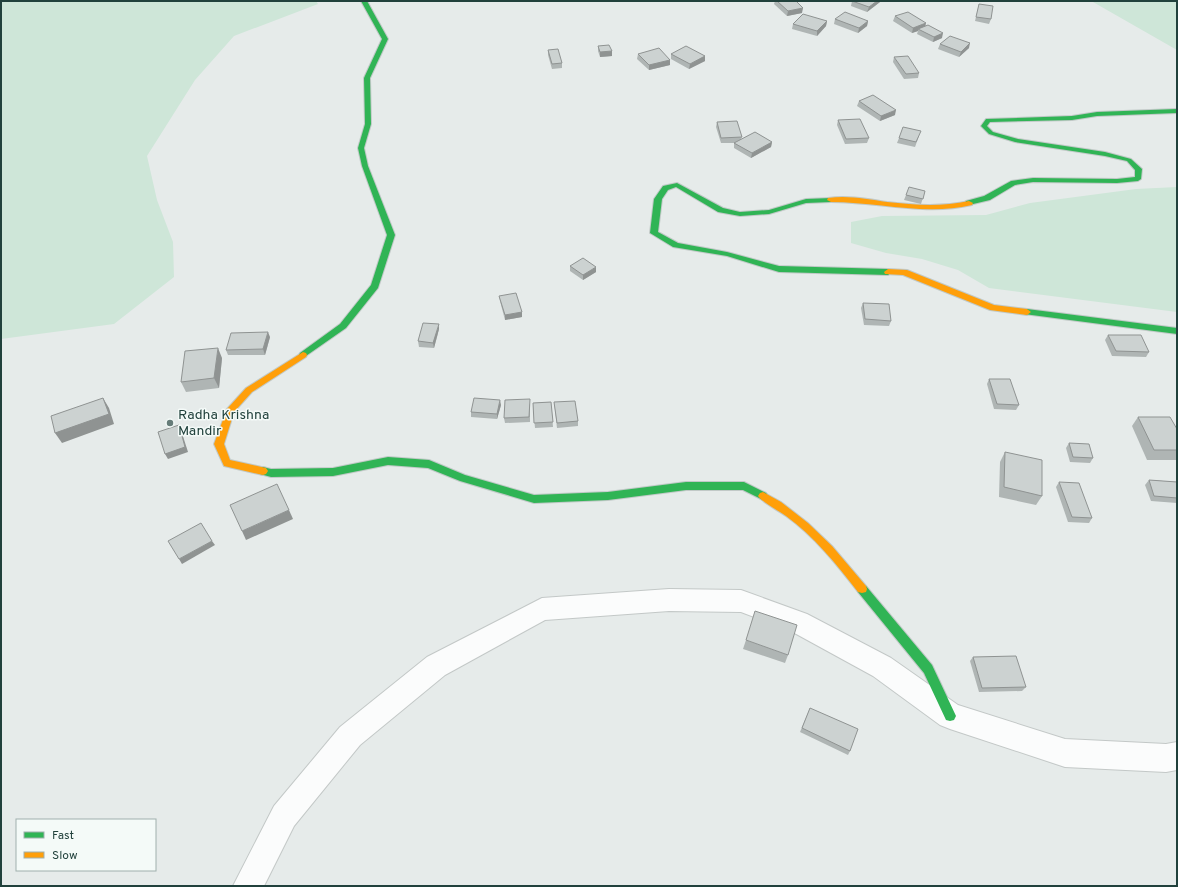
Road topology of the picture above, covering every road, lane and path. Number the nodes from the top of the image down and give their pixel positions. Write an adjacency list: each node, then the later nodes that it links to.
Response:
1 (364, 1): 4 (street)
2 (1177, 111): 3 (street)
3 (1177, 331)
4 (950, 716): 5 (street); 6 (street)
5 (1177, 756)
6 (248, 886)

